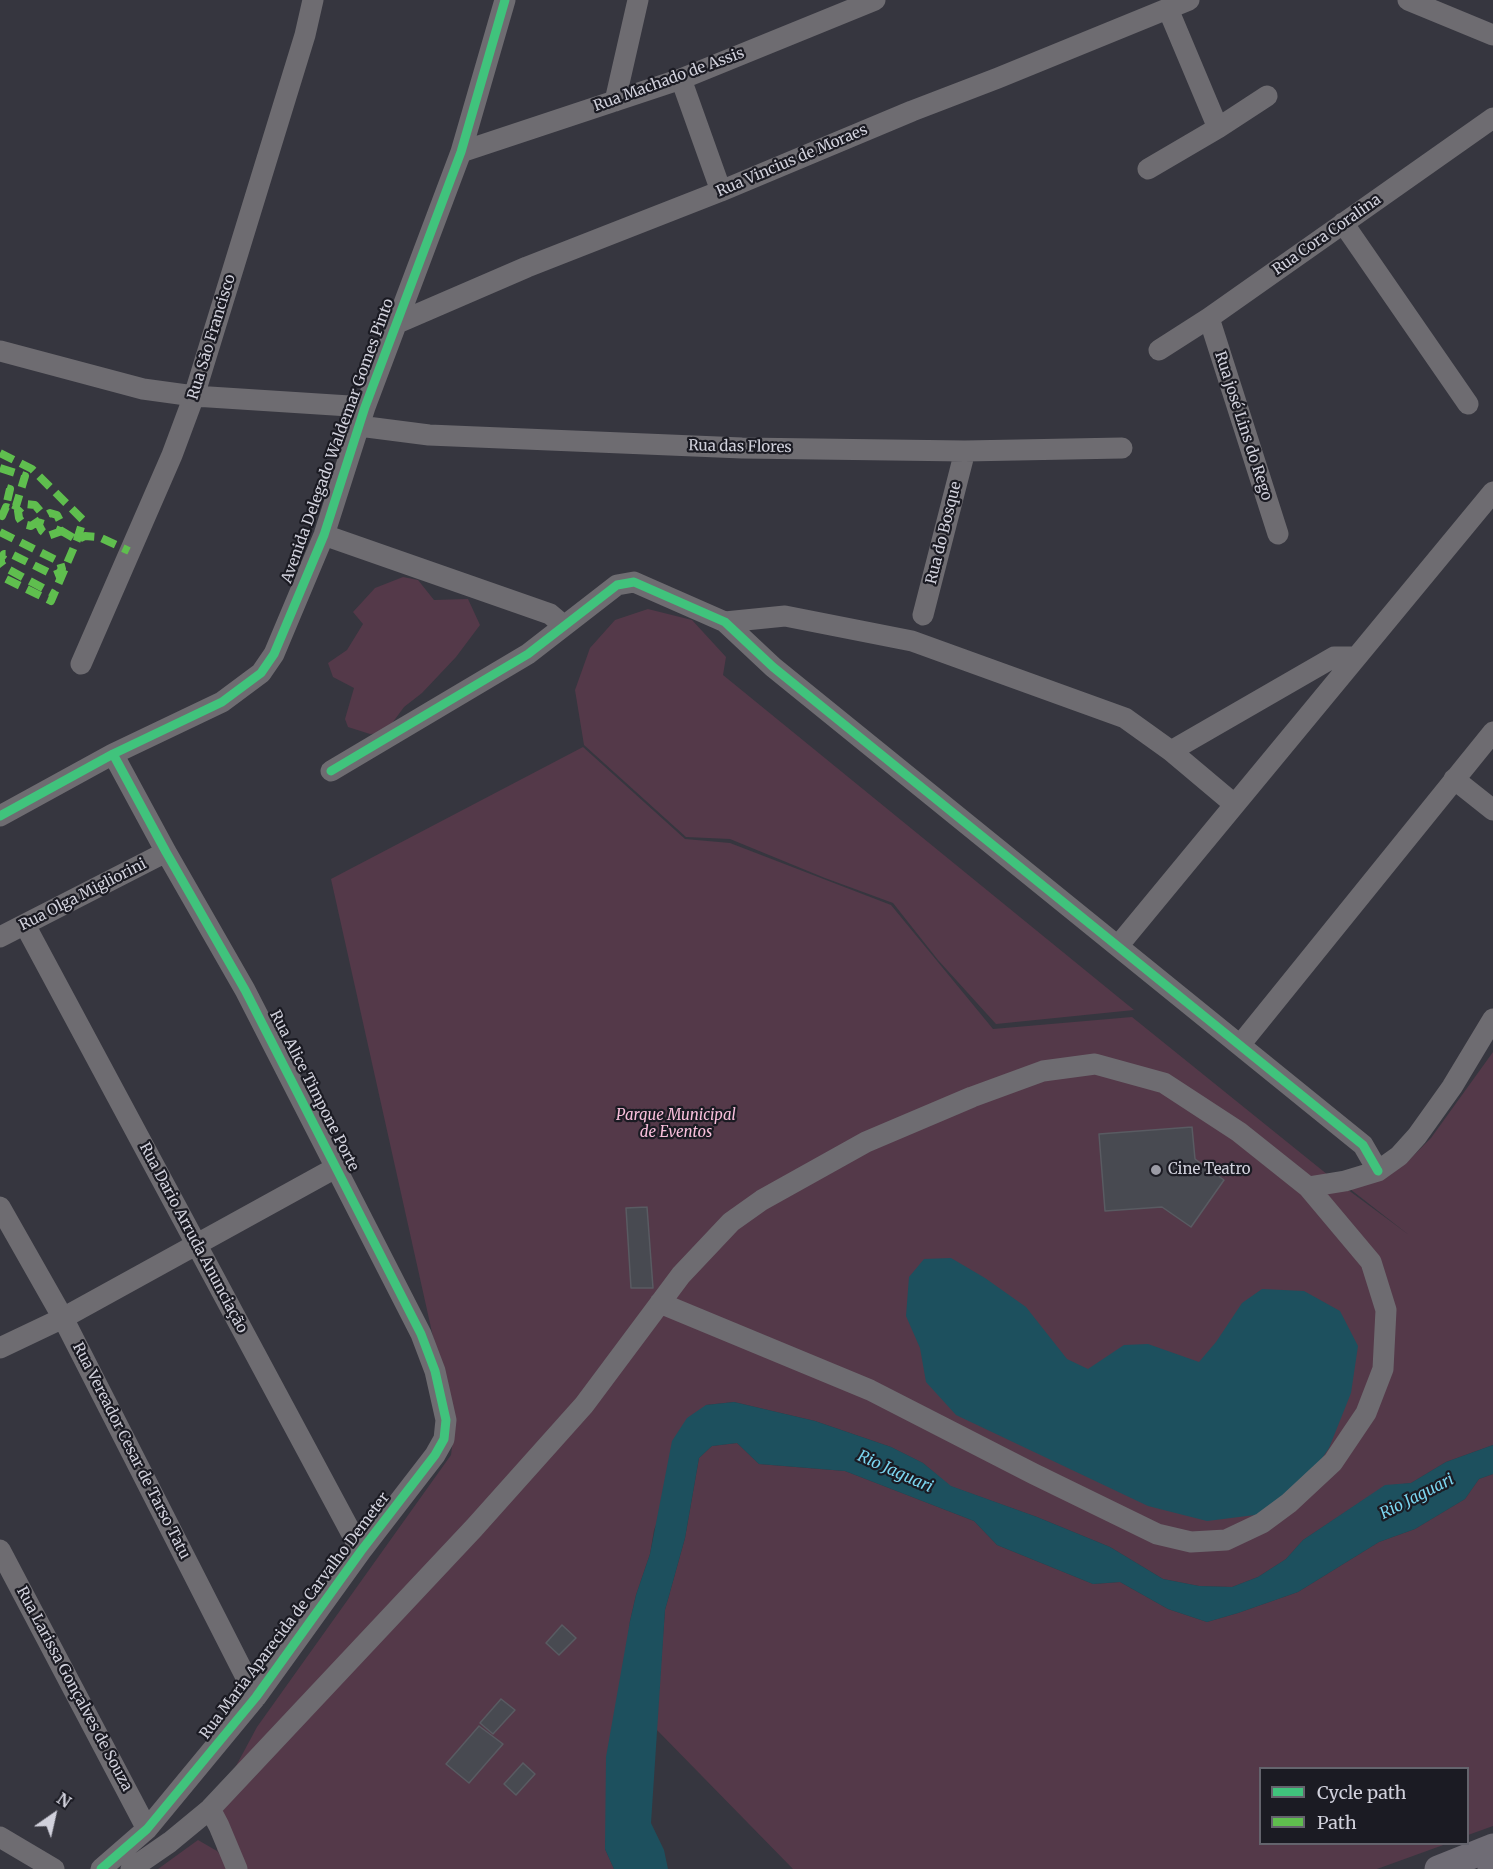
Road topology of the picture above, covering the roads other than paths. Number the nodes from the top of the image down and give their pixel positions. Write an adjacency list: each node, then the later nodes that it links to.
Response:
1 (313, 0): 23 (street, Rua São Francisco)
2 (505, 0): 15 (street, Avenida Delegado Waldemar Gomes Pinto)
3 (638, 0): 12 (street)
4 (875, 0): 7 (street, Rua Machado de Assis)
5 (1189, 0): 8 (street, Rua Vincius de Moraes)
6 (1408, 0): 9 (street)
7 (848, 5): 10 (street, Rua Machado de Assis)
8 (1168, 9): 14 (street); 17 (street, Rua Vincius de Moraes)
9 (1493, 35)
10 (681, 79): 12 (street, Rua Machado de Assis); 17 (street)
11 (1267, 96): 14 (street)
12 (615, 101): 15 (street, Rua Machado de Assis)
13 (1493, 118): 18 (street, Rua Cora Coralina)
14 (1218, 128): 16 (street)
15 (461, 152): 20 (street, Avenida Delegado Waldemar Gomes Pinto)
16 (1148, 169)
17 (721, 191): 20 (street, Rua Vincius de Moraes)
18 (1343, 223): 19 (street, Rua Cora Coralina); 24 (street)
19 (1209, 318): 21 (street, Rua Cora Coralina); 29 (street, Rua josé Lins do Rego)
20 (395, 324): 25 (street, Avenida Delegado Waldemar Gomes Pinto)
21 (1159, 350)
22 (0, 351): 23 (street, Rua das Flores)
23 (194, 396): 25 (street, Rua das Flores); 35 (street, Rua São Francisco)
24 (1468, 404)
25 (362, 416): 27 (street, Rua das Flores); 30 (street, Avenida Delegado Waldemar Gomes Pinto)
26 (1122, 448): 27 (street, Rua das Flores)
27 (965, 451): 31 (street, Rua do Bosque)
28 (1493, 492): 34 (street)
29 (1278, 534)
30 (324, 535): 33 (street); 38 (street, Avenida Delegado Waldemar Gomes Pinto)
31 (923, 615)
32 (725, 622): 33 (street); 37 (street); 47 (street)
33 (563, 625): 39 (street)
34 (1355, 657): 37 (street); 41 (street)
35 (81, 664)
36 (1493, 732): 40 (street)
37 (1171, 751): 41 (street)
38 (113, 754): 43 (street, Avenida Delegado Waldemar Gomes Pinto); 44 (street, Rua Alice Timpone Porte)
39 (331, 771)
40 (1454, 779): 42 (street); 49 (street)
41 (1234, 804): 47 (street)
42 (1493, 810)
43 (0, 816)
44 (166, 852): 45 (street, Rua Olga Migliorini); 50 (street, Rua Alice Timpone Porte)
45 (25, 925): 46 (street, Rua Olga Migliorini); 54 (street, Rua Dario Arruda Anunciação)
46 (0, 937)
47 (1118, 946): 49 (street)
48 (1493, 1019): 51 (street)
49 (1240, 1045): 51 (street)
50 (337, 1167): 54 (street); 58 (street, Rua Alice Timpone Porte)
51 (1378, 1171): 52 (street)
52 (1308, 1188): 55 (street); 55 (street)
53 (0, 1207): 56 (street, Rua Vereador Cesar de Tarso Tatu)
54 (196, 1244): 56 (street); 60 (street, Rua Dario Arruda Anunciação)
55 (660, 1303): 62 (street)
56 (63, 1318): 57 (street); 61 (street, Rua Vereador Cesar de Tarso Tatu)
57 (0, 1348)
58 (435, 1455): 60 (street, Rua Maria Aparecida de Carvalho Demeter)
59 (0, 1550): 63 (street, Rua Larissa Gonçalves de Souza)
60 (361, 1551): 61 (street, Rua Maria Aparecida de Carvalho Demeter)
61 (256, 1697): 63 (street, Rua Maria Aparecida de Carvalho Demeter)
62 (210, 1809): 68 (street); 69 (street)
63 (147, 1829): 67 (street, Rua Maria Aparecida de Carvalho Demeter)
64 (0, 1837): 66 (street)
65 (1493, 1847): 70 (main road)
66 (54, 1869)
67 (100, 1869)
68 (131, 1869)
69 (237, 1869)
70 (1438, 1869)

